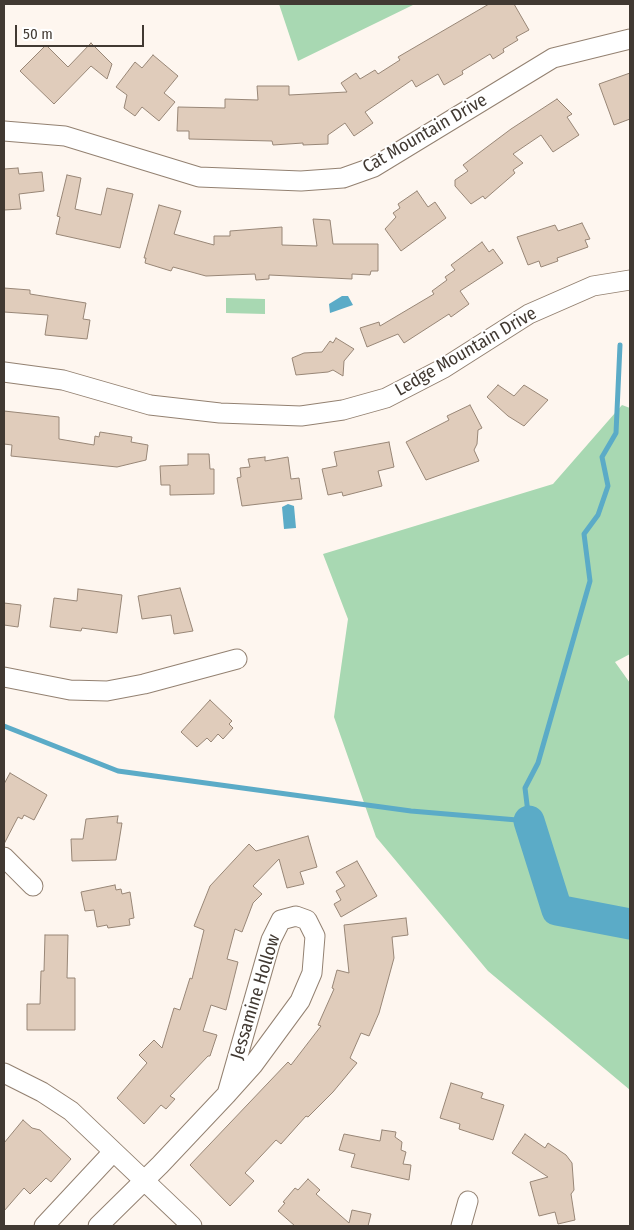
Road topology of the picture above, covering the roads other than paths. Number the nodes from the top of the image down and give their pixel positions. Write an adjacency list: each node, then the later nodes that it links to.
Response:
1 (630, 38): 2 (street, Cat Mountain Drive)
2 (4, 131)
3 (630, 280): 4 (street, Ledge Mountain Drive)
4 (4, 372)
5 (237, 659): 6 (street)
6 (4, 677)
7 (4, 857): 8 (street)
8 (33, 886)
9 (4, 1073): 11 (street)
10 (227, 1094): 10 (street, Jessamine Hollow); 12 (street, Jessamine Hollow)
11 (113, 1152): 12 (street); 14 (street)
12 (144, 1182): 15 (street, Jessamine Hollow); 16 (street)
13 (468, 1201): 17 (street)
14 (44, 1226)
15 (98, 1226)
16 (192, 1226)
17 (461, 1226)

